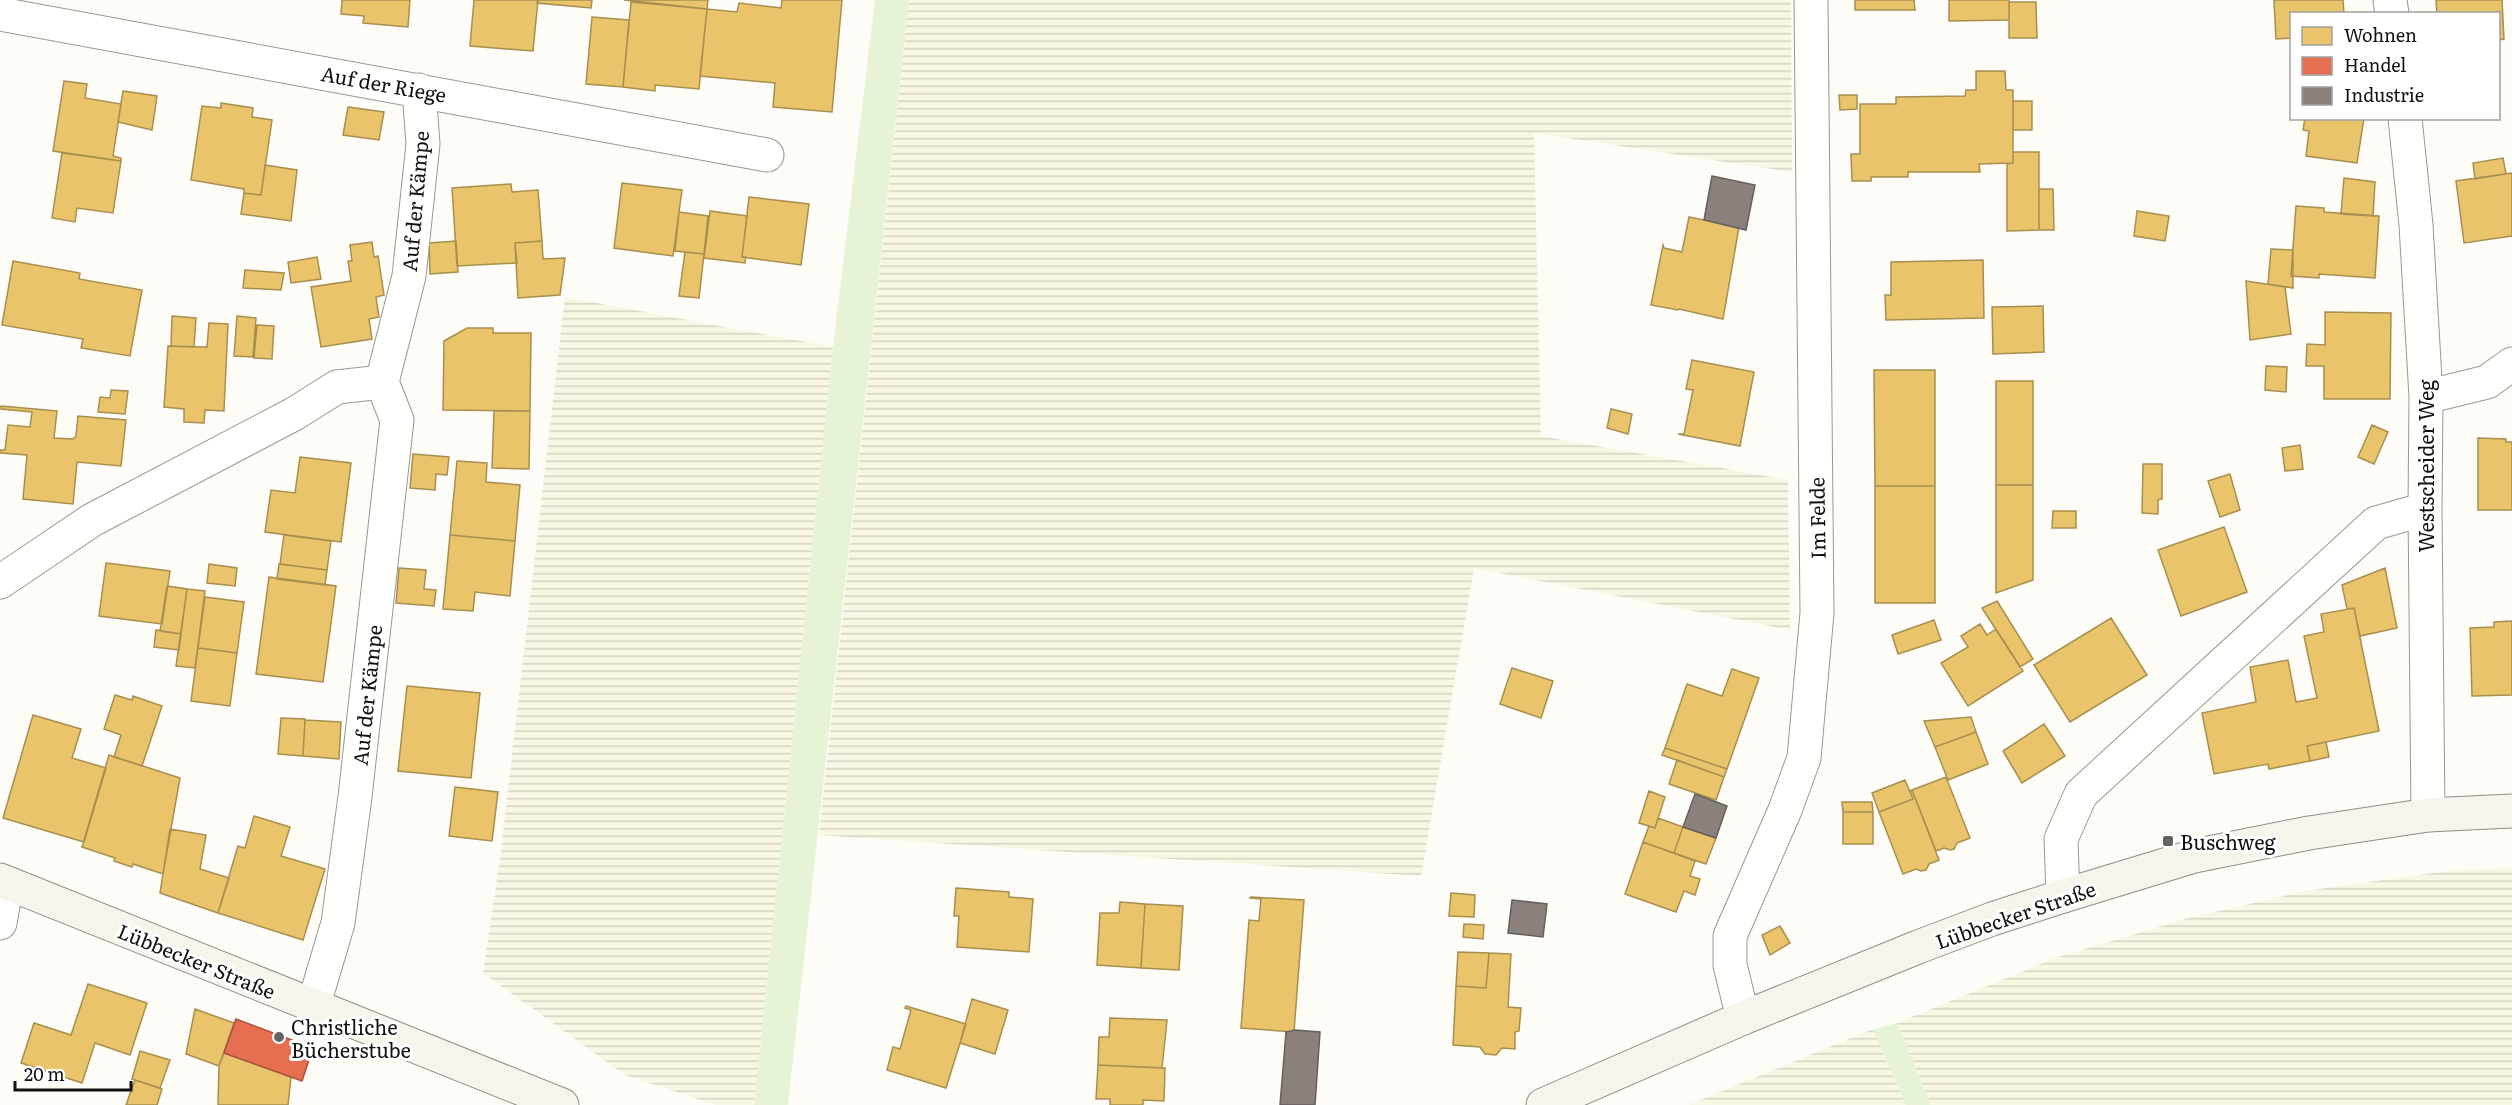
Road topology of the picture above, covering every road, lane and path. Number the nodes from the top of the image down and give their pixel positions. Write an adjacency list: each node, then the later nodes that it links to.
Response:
1 (1811, 0): 17 (street, Im Felde)
2 (0, 14): 3 (street, Auf der Riege)
3 (419, 90): 5 (street, Auf der Riege); 7 (street, Auf der Kämpe)
4 (2404, 120): 8 (street, Westscheider Weg)
5 (767, 155)
6 (2512, 364): 8 (street)
7 (381, 382): 10 (street); 16 (street, Auf der Kämpe)
8 (2426, 397): 9 (street, Westscheider Weg)
9 (2425, 509): 12 (street, Westscheider Weg); 14 (street)
10 (0, 582)
11 (2512, 811): 12 (main road, Lübbecker Straße)
12 (2428, 815): 14 (main road, Lübbecker Straße)
13 (4, 882): 15 (street); 16 (main road, Lübbecker Straße)
14 (2063, 896): 17 (main road, Lübbecker Straße)
15 (0, 923)
16 (313, 1007): 18 (main road, Lübbecker Straße)
17 (1743, 1018): 19 (main road, Lübbecker Straße)
18 (548, 1102)
19 (1543, 1105)

